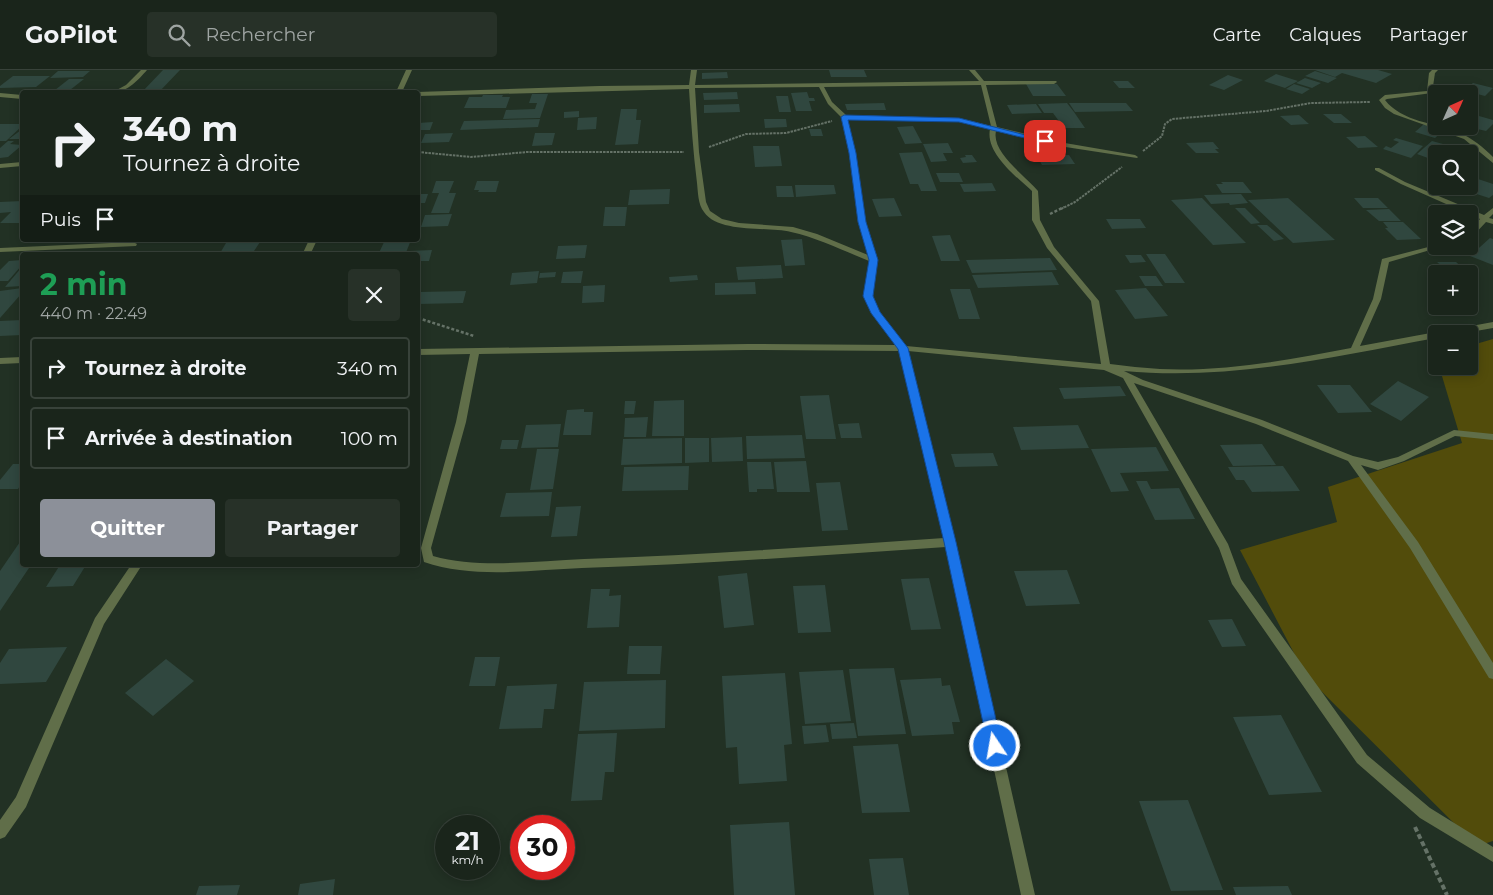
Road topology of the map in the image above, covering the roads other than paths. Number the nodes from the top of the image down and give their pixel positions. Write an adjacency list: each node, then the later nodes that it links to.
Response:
1 (144, 70): 10 (street)
2 (409, 70): 11 (street)
3 (694, 70): 8 (street)
4 (972, 70): 7 (street)
5 (1435, 70): 18 (street)
6 (1054, 82): 7 (street)
7 (983, 83): 9 (street); 16 (street)
8 (692, 86): 9 (street); 12 (street); 29 (street)
9 (820, 86): 15 (street)
10 (120, 90)
11 (399, 90)
12 (420, 94)
13 (0, 95): 14 (street)
14 (20, 97)
15 (844, 117): 16 (street); 29 (street)
16 (994, 127): 17 (street); 39 (street)
17 (1135, 157)
18 (1493, 161)
19 (20, 164): 20 (street)
20 (0, 166)
21 (1377, 169): 23 (street)
22 (1493, 210): 23 (street)
23 (1490, 221): 24 (street)
24 (1478, 229)
25 (135, 242): 27 (street); 28 (street)
26 (1428, 249): 34 (street)
27 (0, 250)
28 (127, 252)
29 (873, 260): 33 (street)
30 (1491, 325): 31 (street)
31 (1478, 327)
32 (1428, 336): 34 (street)
33 (903, 348): 36 (street); 39 (street); 43 (street)
34 (1355, 349): 39 (street)
35 (420, 352): 36 (street)
36 (476, 352): 43 (street)
37 (20, 360): 38 (street)
38 (0, 361)
39 (1106, 367): 40 (street)
40 (1126, 376): 42 (street); 47 (street)
41 (1493, 437): 42 (street)
42 (1351, 459): 45 (street)
43 (950, 542): 48 (street)
44 (136, 567): 46 (street)
45 (1493, 674)
46 (0, 832)
47 (1493, 856)
48 (1028, 895)

